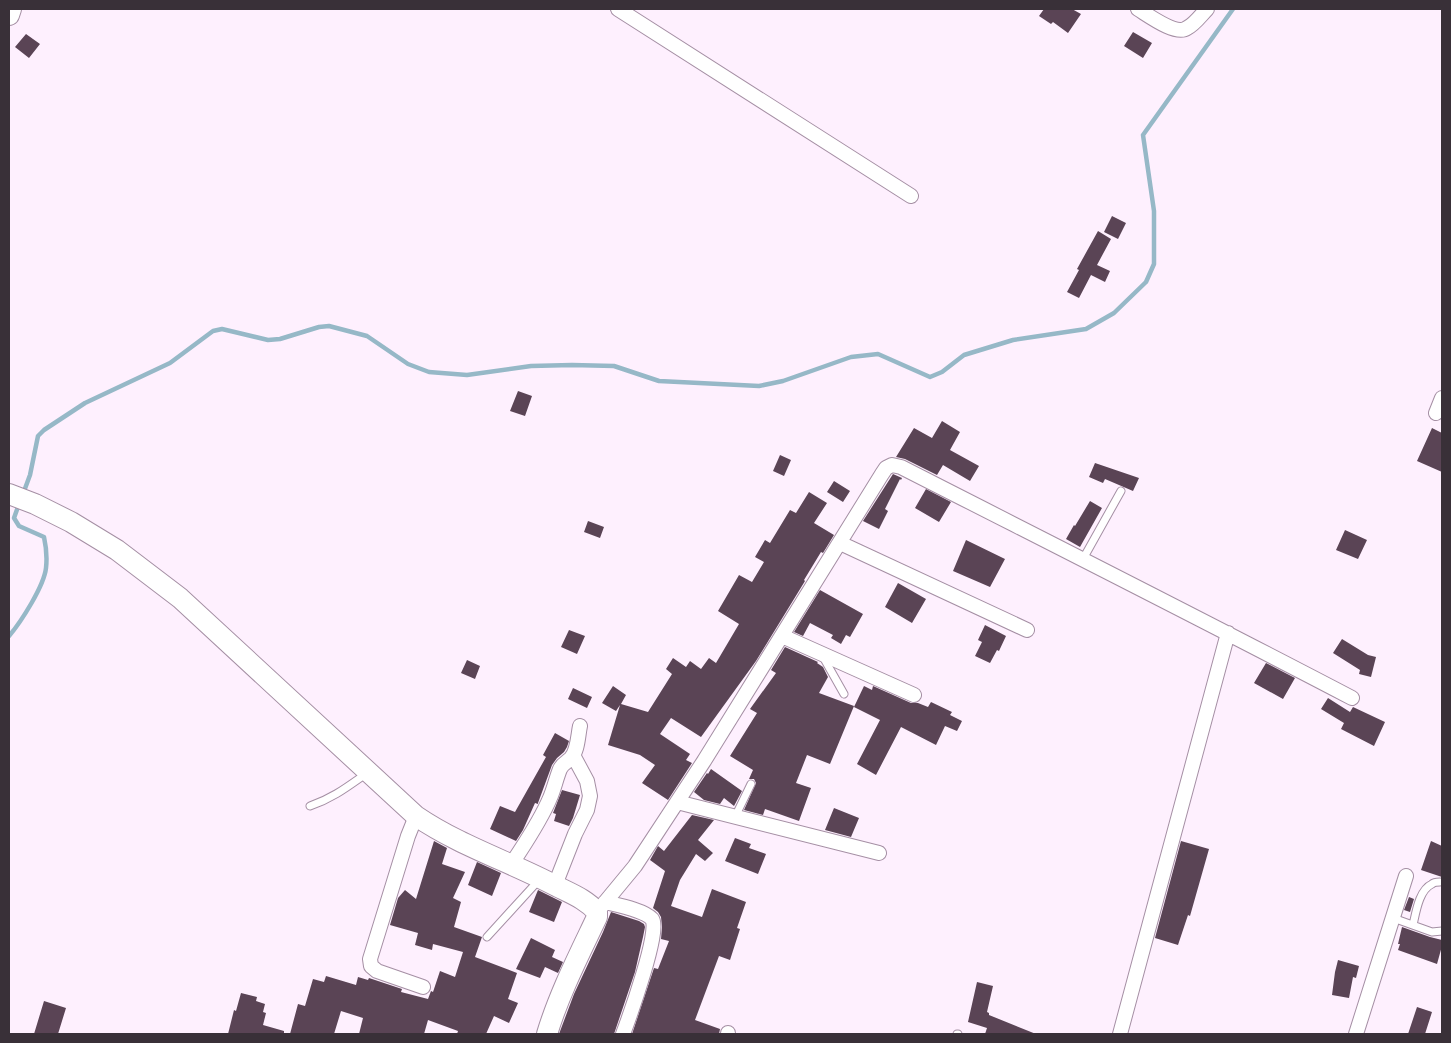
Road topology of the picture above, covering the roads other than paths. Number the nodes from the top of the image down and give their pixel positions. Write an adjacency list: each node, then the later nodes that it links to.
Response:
1 (11, 9): 5 (street)
2 (618, 9): 6 (street)
3 (1138, 9): 4 (street)
4 (1207, 9)
5 (9, 16)
6 (911, 196)
7 (1442, 398): 8 (street)
8 (1436, 414)
9 (1121, 491): 12 (lane)
10 (9, 494): 22 (street)
11 (840, 543): 12 (street); 13 (street); 15 (street)
12 (1083, 559): 14 (street)
13 (1027, 630)
14 (1228, 633): 19 (street); 41 (street)
15 (782, 636): 16 (street); 24 (street)
16 (822, 655): 17 (lane); 18 (street)
17 (844, 694)
18 (914, 695)
19 (1352, 698)
20 (580, 726): 21 (street)
21 (573, 755): 29 (street); 31 (street)
22 (368, 772): 25 (lane); 26 (street)
23 (751, 784): 27 (lane)
24 (677, 802): 27 (street); 33 (street)
25 (310, 806)
26 (416, 816): 29 (street); 38 (street)
27 (735, 816): 28 (street)
28 (878, 853)
29 (511, 865): 31 (street)
30 (1406, 876): 34 (street)
31 (548, 882): 33 (street); 37 (lane)
32 (1440, 882): 35 (lane)
33 (601, 907): 39 (street); 40 (street)
34 (1393, 918): 35 (lane); 42 (street)
35 (1412, 925): 36 (lane)
36 (1442, 931)
37 (487, 937)
38 (423, 987)
39 (547, 1034)
40 (623, 1034)
41 (1120, 1034)
42 (1356, 1034)

